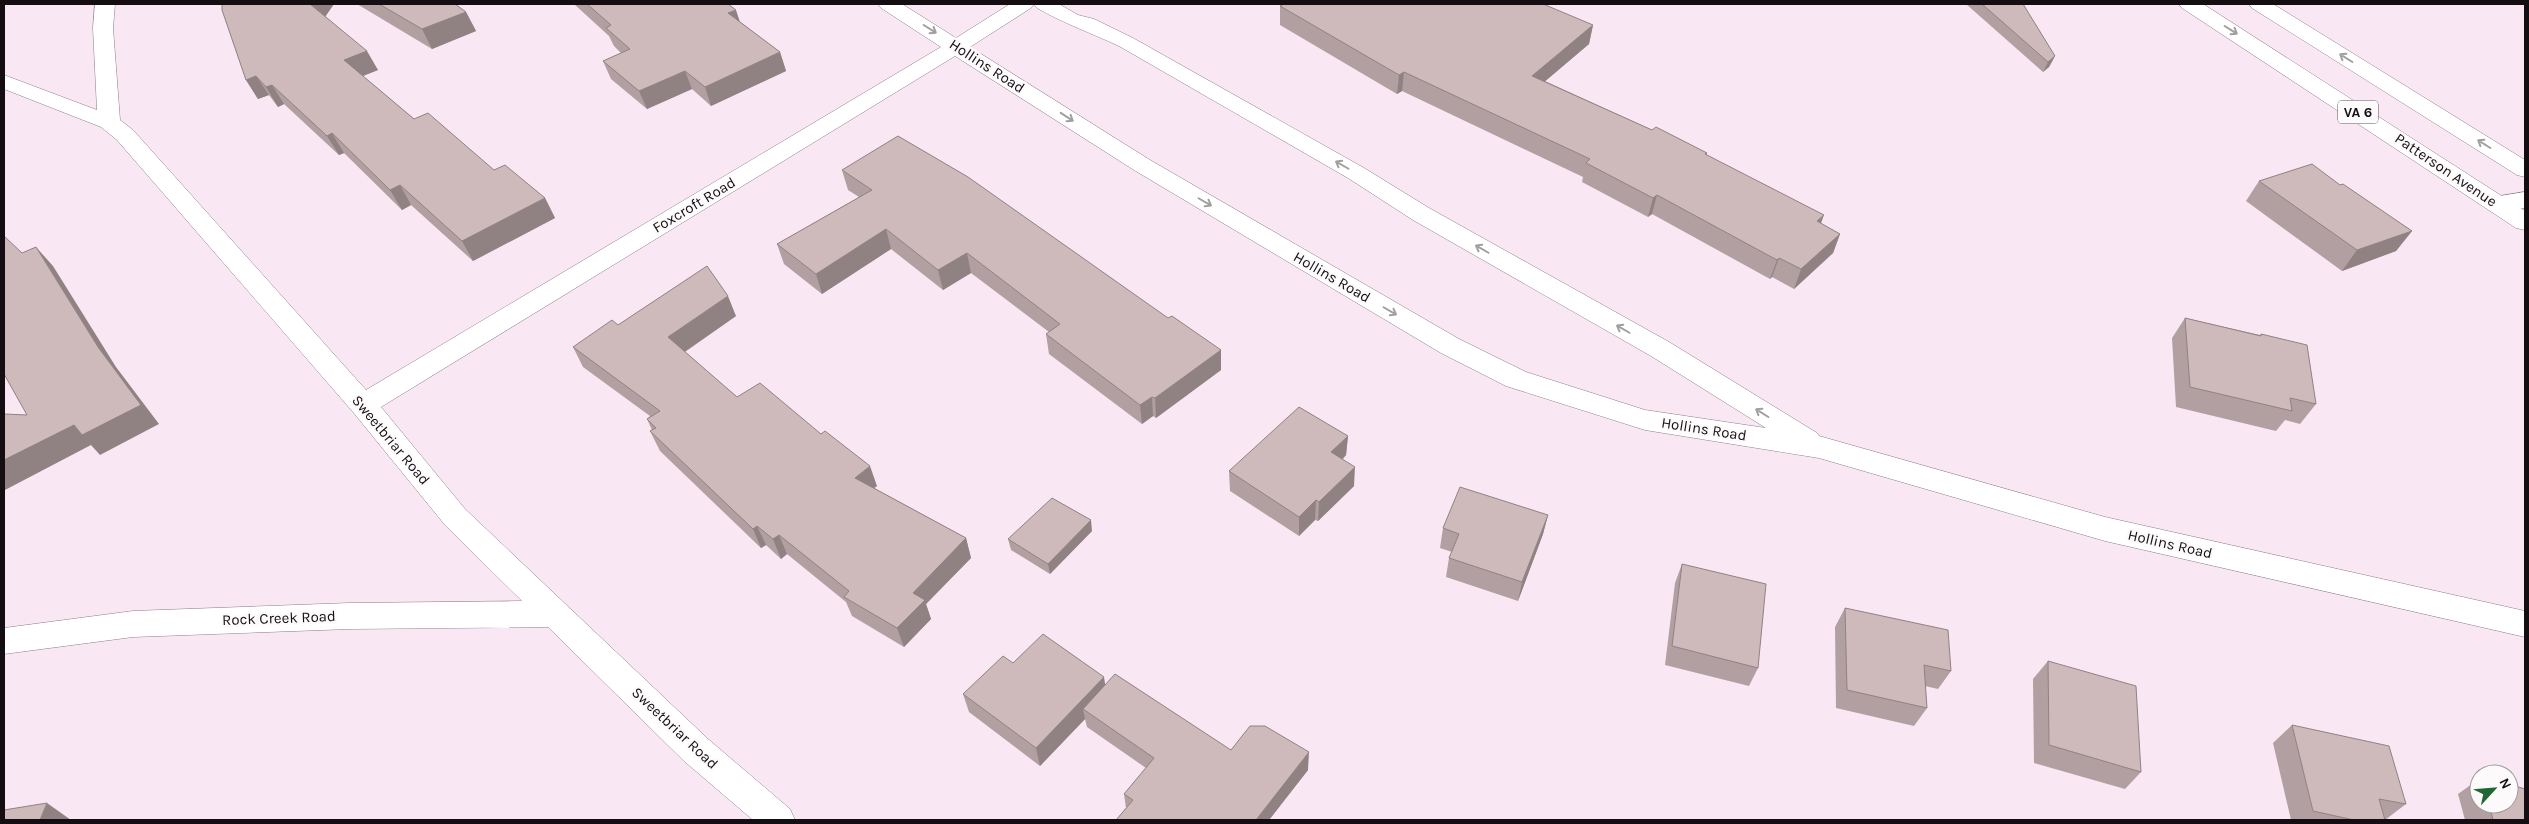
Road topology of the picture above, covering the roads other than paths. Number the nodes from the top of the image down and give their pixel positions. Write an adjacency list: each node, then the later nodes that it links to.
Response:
1 (105, 4): 9 (street)
2 (888, 4): 7 (street, Hollins Road, one-way to 7)
3 (1024, 4): 7 (street, Foxcroft Road)
4 (1044, 4): 15 (street, Hollins Road, one-way to 4)
5 (2190, 4): 12 (street, Patterson Avenue / VA 6, one-way to 12)
6 (2259, 4): 10 (street, VA 6, one-way to 6)
7 (957, 46): 14 (street, Foxcroft Road); 15 (street, Hollins Road, one-way to 15)
8 (4, 82): 9 (street, Sweetbriar Road)
9 (109, 122): 14 (street, Sweetbriar Road)
10 (2525, 170)
11 (2525, 200): 12 (street)
12 (2496, 203): 13 (street, Patterson Avenue / VA 6)
13 (2525, 222)
14 (363, 405): 16 (street, Sweetbriar Road)
15 (1819, 447): 17 (street, Hollins Road)
16 (556, 614): 18 (street, Rock Creek Road); 19 (street, Sweetbriar Road)
17 (2525, 624)
18 (4, 641)
19 (778, 820)

